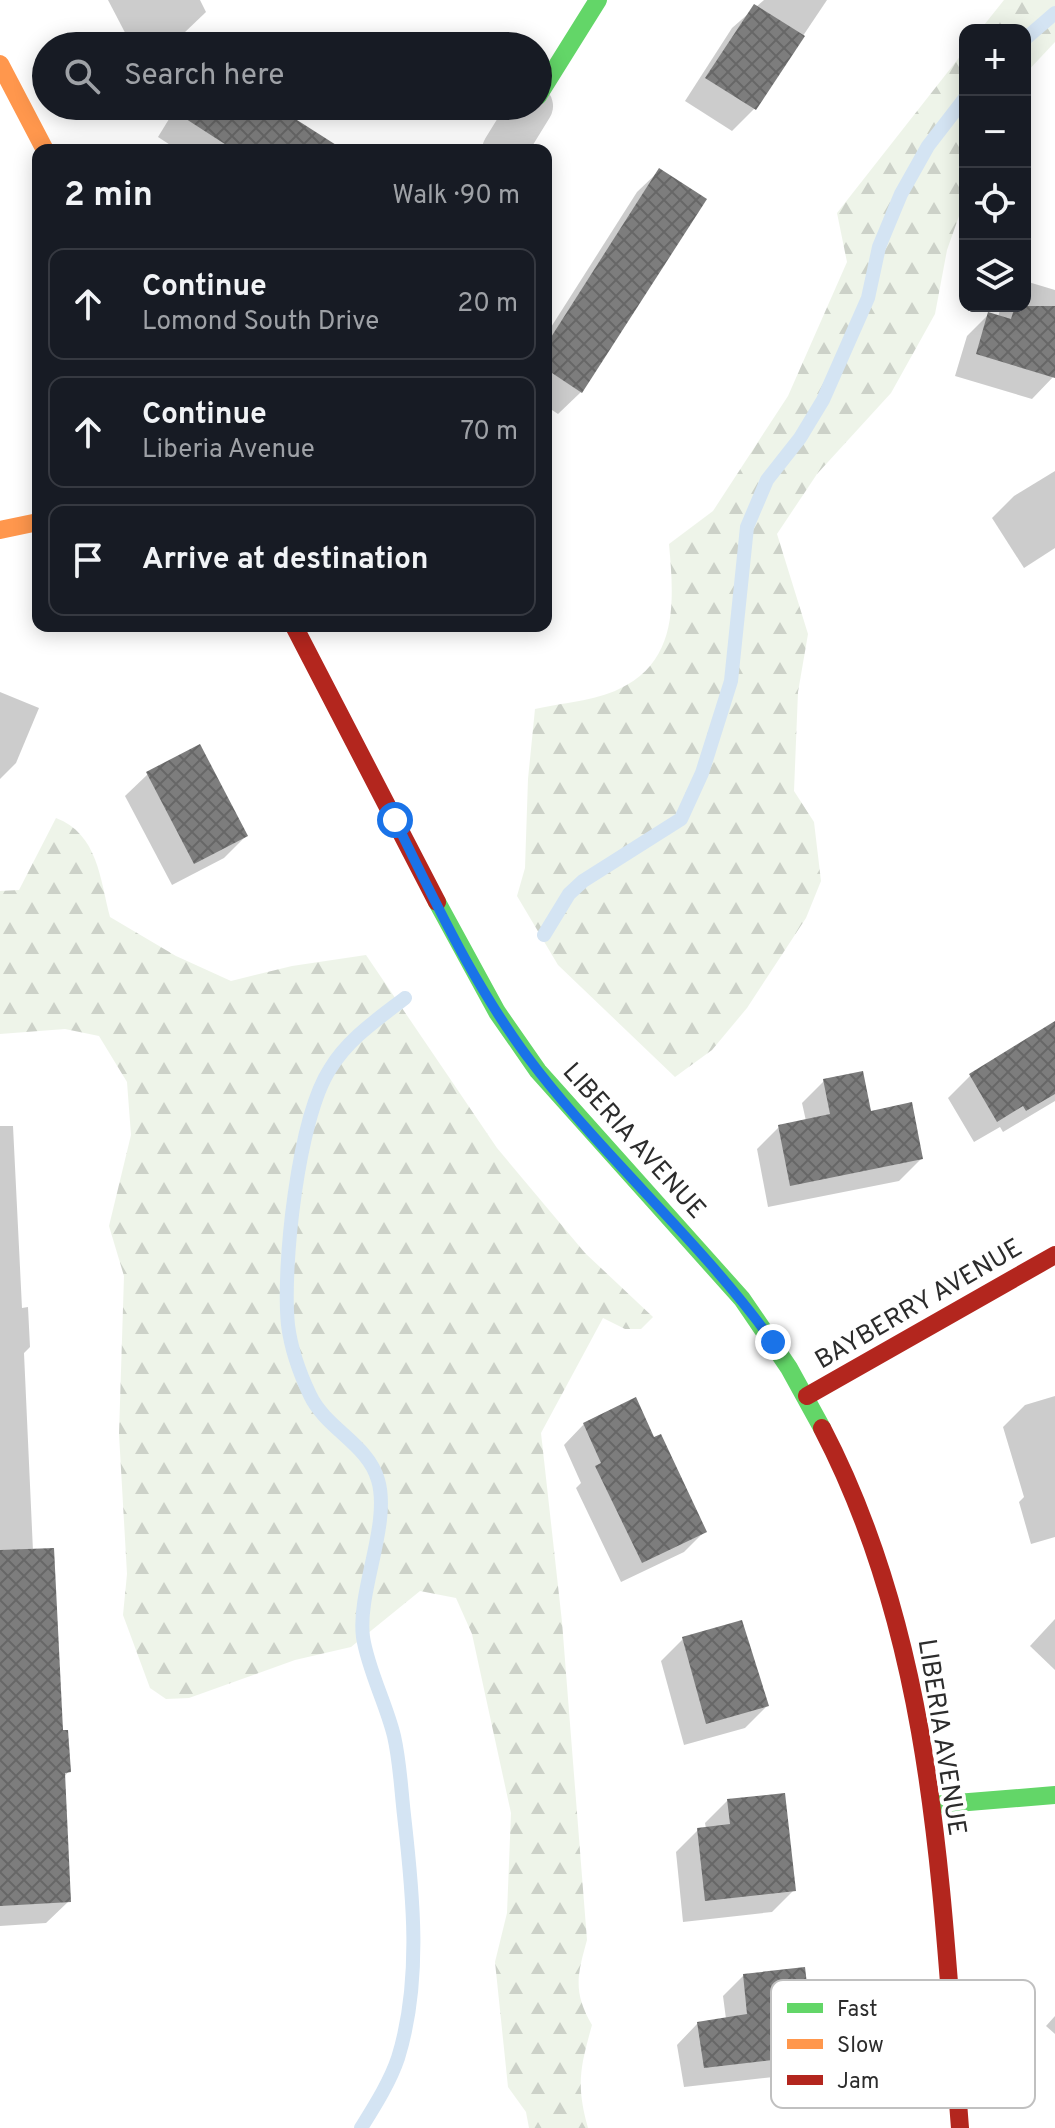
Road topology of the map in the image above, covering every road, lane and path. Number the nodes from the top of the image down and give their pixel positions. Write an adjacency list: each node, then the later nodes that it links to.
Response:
1 (598, 0): 3 (main road)
2 (0, 64): 5 (main road)
3 (552, 74)
4 (522, 120): 6 (street)
5 (42, 144)
6 (508, 144)
7 (32, 523): 8 (main road)
8 (0, 530)
9 (297, 632): 11 (main road, LIBERIA AVENUE)
10 (1055, 1255): 11 (main road, BAYBERRY AVENUE)
11 (807, 1396): 13 (main road, LIBERIA AVENUE)
12 (1055, 1795): 13 (main road)
13 (932, 1805): 14 (main road, LIBERIA AVENUE)
14 (947, 1980)
15 (958, 2108): 16 (main road, LIBERIA AVENUE)
16 (960, 2128)

